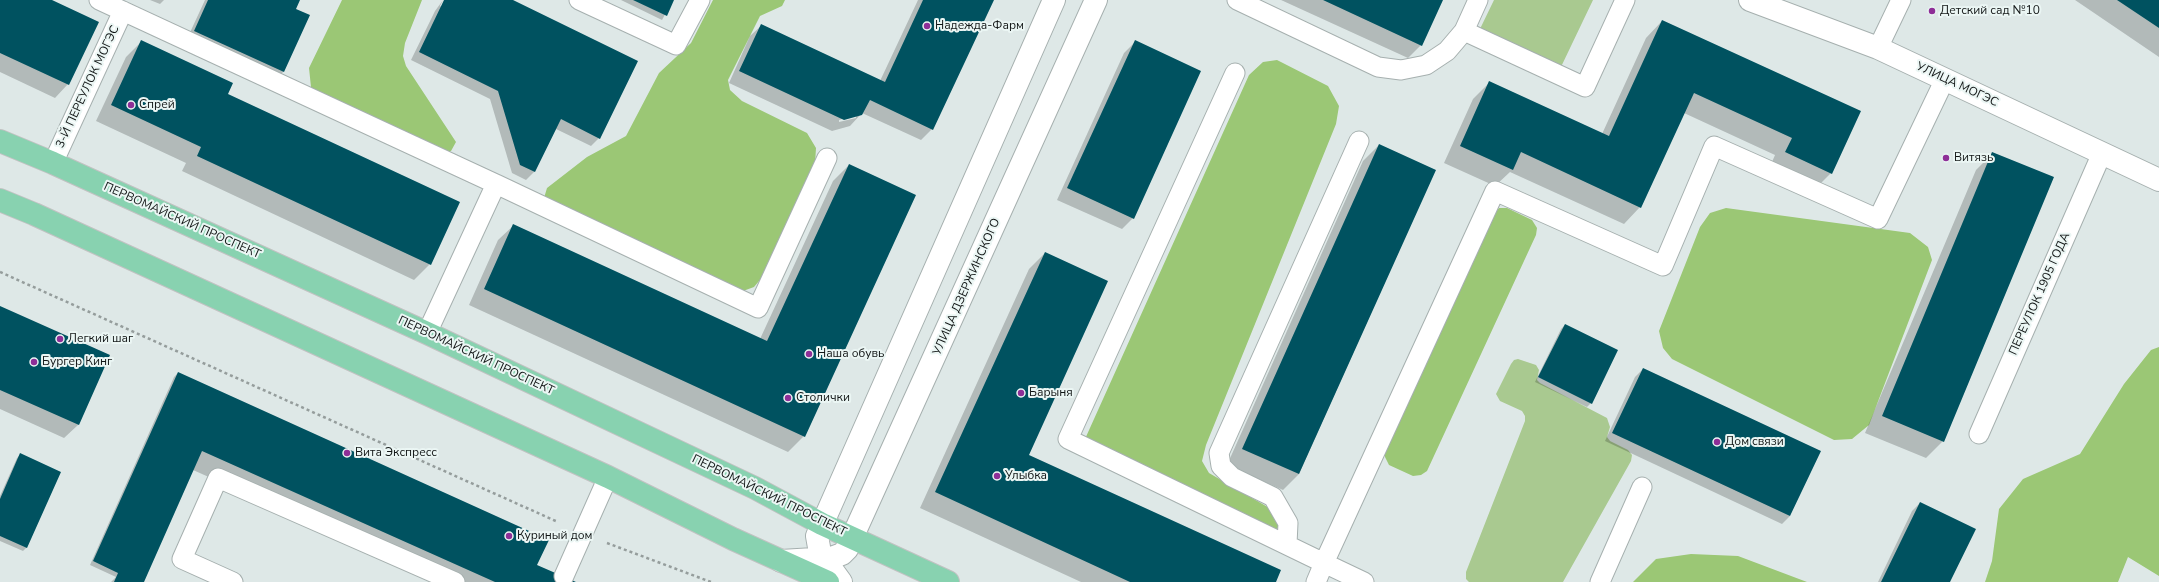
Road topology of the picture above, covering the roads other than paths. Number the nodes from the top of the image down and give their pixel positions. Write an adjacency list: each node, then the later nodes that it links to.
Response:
1 (99, 0): 11 (lane)
2 (580, 0): 3 (lane)
3 (700, 0)
4 (1054, 0): 28 (main road)
5 (1096, 0): 29 (main road, УЛИЦА ДЗЕРЖИНСКОГО)
6 (1237, 0): 12 (lane)
7 (1478, 0): 12 (lane)
8 (1625, 0): 12 (lane)
9 (1750, 0): 13 (main road, УЛИЦА МОГЭС)
10 (1901, 0): 13 (lane)
11 (123, 11): 20 (lane, 3-Й ПЕРЕУЛОК МОГЭС); 22 (lane)
12 (1464, 31)
13 (1878, 48): 15 (main road, УЛИЦА МОГЭС)
14 (1235, 73): 30 (lane)
15 (1945, 79): 18 (main road, УЛИЦА МОГЭС); 33 (lane)
16 (0, 141): 20 (main road, ПЕРВОМАЙСКИЙ ПРОСПЕКТ)
17 (1359, 142): 30 (lane)
18 (2102, 153): 21 (main road, УЛИЦА МОГЭС); 25 (lane, ПЕРЕУЛОК 1905 ГОДА)
19 (828, 158): 22 (lane)
20 (53, 163): 24 (main road, ПЕРВОМАЙСКИЙ ПРОСПЕКТ)
21 (2159, 180)
22 (496, 184): 24 (lane)
23 (0, 200): 26 (main road)
24 (428, 333): 28 (main road, ПЕРВОМАЙСКИЙ ПРОСПЕКТ)
25 (1978, 434)
26 (608, 478): 32 (main road); 34 (lane)
27 (1642, 487): 42 (lane)
28 (822, 524): 29 (main road, ПЕРВОМАЙСКИЙ ПРОСПЕКТ); 31 (main road)
29 (853, 538): 31 (main road, УЛИЦА ДЗЕРЖИНСКОГО); 39 (main road, ПЕРВОМАЙСКИЙ ПРОСПЕКТ)
30 (1287, 544): 33 (lane)
31 (824, 559): 32 (main road, УЛИЦА ДЗЕРЖИНСКОГО); 38 (main road)
32 (781, 561): 37 (main road)
33 (1324, 563): 40 (lane); 41 (lane)
34 (564, 576)
35 (233, 582): 36 (lane)
36 (455, 582)
37 (828, 582)
38 (841, 582)
39 (948, 582)
40 (1316, 582)
41 (1364, 582)
42 (1600, 582)

